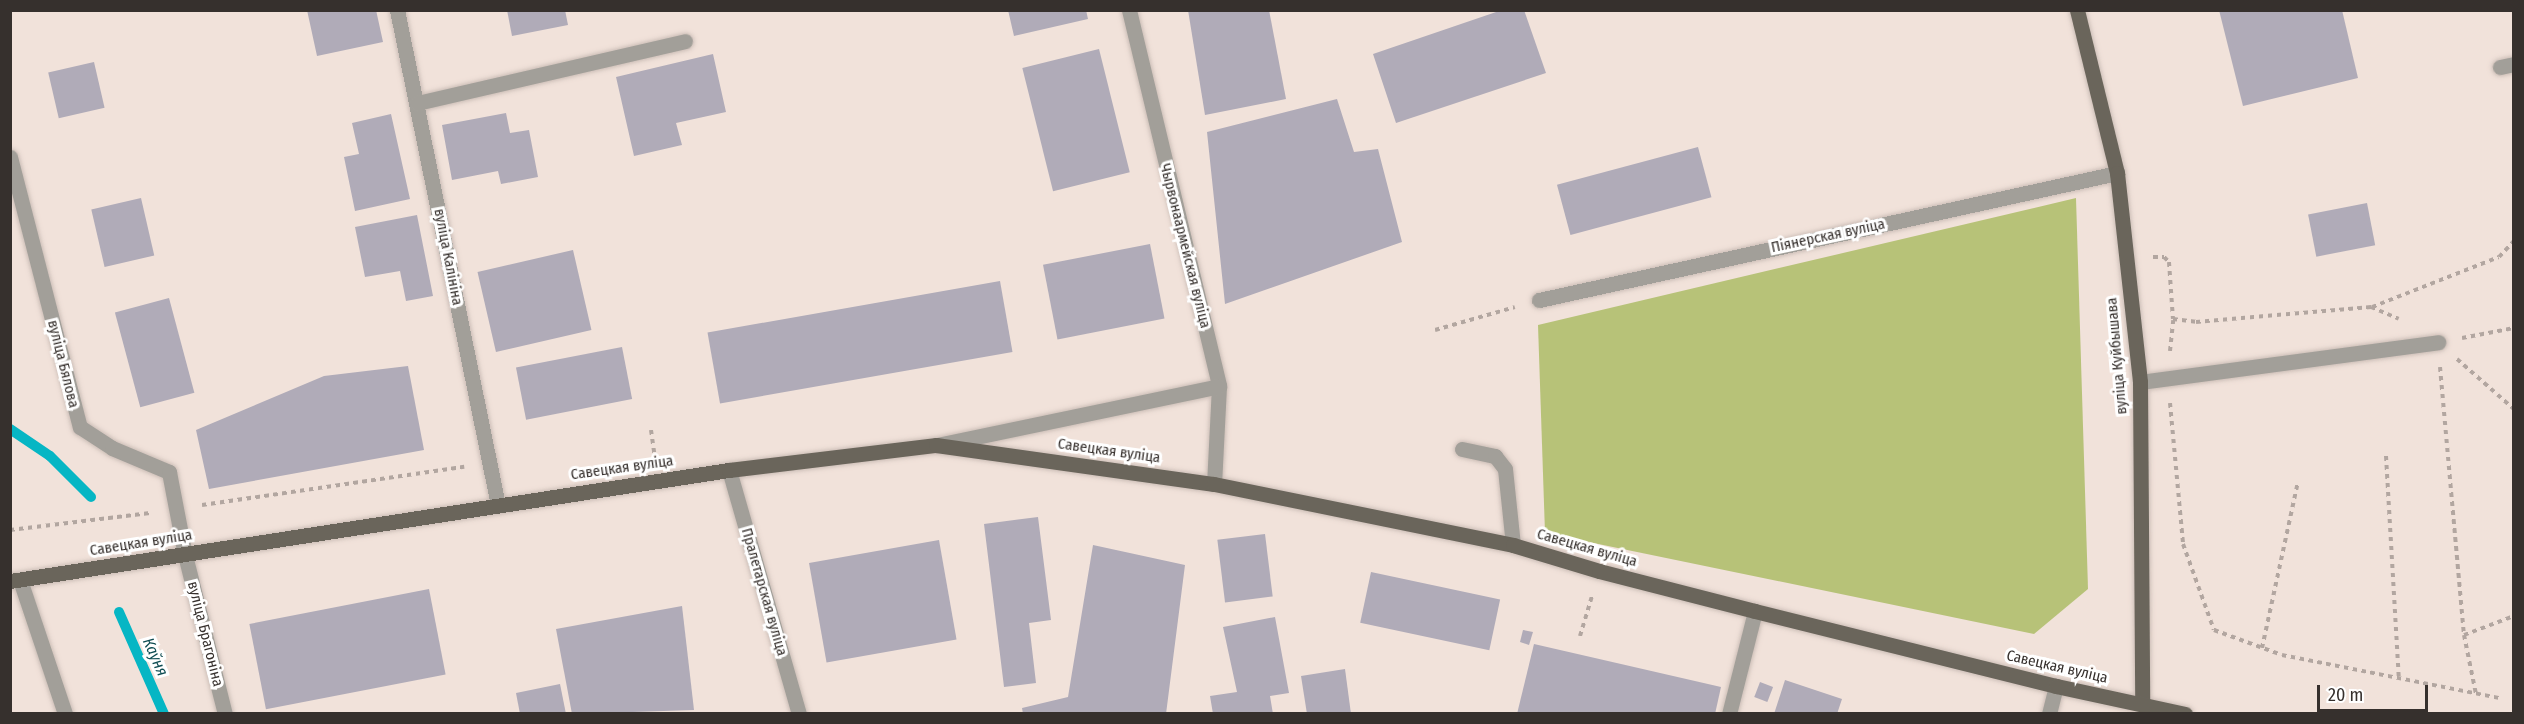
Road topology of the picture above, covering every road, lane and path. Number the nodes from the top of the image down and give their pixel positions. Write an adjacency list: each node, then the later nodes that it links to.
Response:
1 (397, 10): 5 (street, вуліца Калініна)
2 (1129, 10): 18 (street, Чырвонаармейская вуліца)
3 (2078, 10): 7 (main road, вуліца Куйбышава)
4 (685, 41): 5 (street)
5 (417, 103): 23 (street, вуліца Калініна)
6 (10, 157): 28 (street, вуліца Бялова)
7 (2117, 173): 9 (main road, вуліца Куйбышава); 10 (street, Піянерская вуліца)
8 (2514, 241): 11 (path)
9 (2126, 260): 12 (path); 17 (main road, вуліца Куйбышава)
10 (1539, 300): 14 (path)
11 (2371, 307): 12 (path); 15 (path)
12 (2174, 320): 16 (path)
13 (2514, 328): 15 (path)
14 (1435, 330)
15 (2438, 342): 16 (street); 19 (path); 36 (path)
16 (2168, 379): 17 (street); 38 (path)
17 (2140, 382): 43 (main road, вуліца Куйбышава)
18 (1219, 386): 20 (street); 26 (street, Чырвонаармейская вуліца)
19 (2514, 409)
20 (936, 445): 24 (main road, Савецкая вуліца); 26 (main road, Савецкая вуліца)
21 (1462, 449): 30 (street)
22 (2386, 456): 39 (path)
23 (489, 464): 27 (street, вуліца Калініна); 28 (path)
24 (729, 470): 27 (main road, Савецкая вуліца); 46 (street, Пралетарская вуліца)
25 (2298, 482): 38 (path)
26 (1214, 483): 30 (main road, Савецкая вуліца)
27 (498, 504): 31 (main road, Савецкая вуліца)
28 (176, 509): 29 (path); 31 (street, вуліца Бялова)
29 (10, 530)
30 (1514, 545): 32 (main road, Савецкая вуліца)
31 (184, 555): 33 (main road, Савецкая вуліца); 45 (street, вуліца Брагоніна)
32 (1599, 571): 34 (main road, Савецкая вуліца); 37 (path)
33 (15, 580): 44 (street)
34 (1755, 611): 40 (main road, Савецкая вуліца); 47 (street)
35 (2514, 615): 36 (path)
36 (2464, 635): 41 (path)
37 (1580, 636)
38 (2262, 648): 39 (path)
39 (2399, 679): 41 (path)
40 (2056, 686): 43 (main road, Савецкая вуліца); 48 (street)
41 (2476, 694): 42 (path)
42 (2500, 698)
43 (2142, 704): 49 (main road, Савецкая вуліца)
44 (65, 714)
45 (225, 714)
46 (799, 714)
47 (1729, 714)
48 (2049, 714)
49 (2185, 714)

